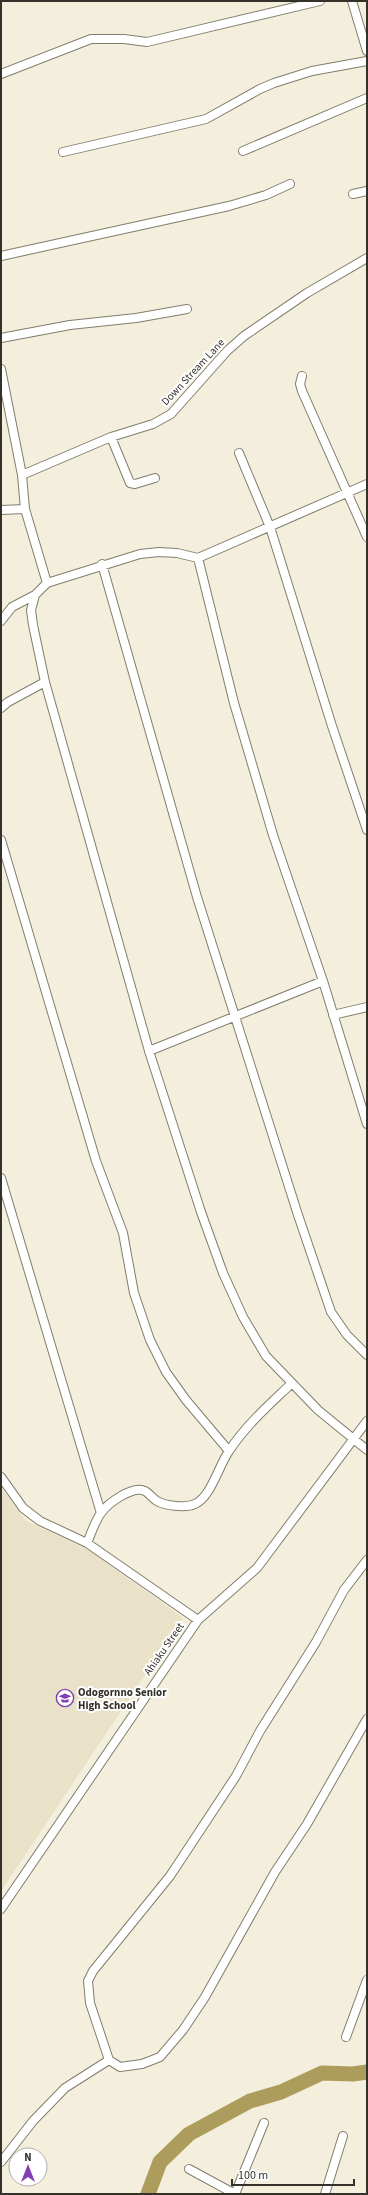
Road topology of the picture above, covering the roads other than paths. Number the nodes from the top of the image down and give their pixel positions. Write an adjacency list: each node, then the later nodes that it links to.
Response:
1 (320, 1): 5 (street)
2 (352, 1): 3 (street)
3 (367, 51)
4 (367, 61): 8 (street)
5 (1, 74)
6 (367, 98): 7 (street)
7 (243, 151)
8 (63, 152)
9 (290, 184): 12 (street)
10 (367, 191): 11 (street)
11 (353, 194)
12 (1, 256)
13 (367, 258): 18 (street, Down Stream Lane)
14 (187, 309): 15 (street)
15 (1, 338)
16 (1, 369): 20 (street)
17 (302, 376): 23 (street)
18 (111, 437): 20 (street, Down Stream Lane); 21 (street)
19 (239, 453): 26 (street)
20 (22, 475): 24 (street)
21 (155, 478)
22 (367, 484): 23 (street)
23 (348, 491): 26 (street); 27 (street)
24 (25, 509): 25 (street); 30 (street)
25 (1, 510)
26 (270, 527): 28 (street); 35 (street)
27 (367, 537)
28 (198, 558): 29 (street); 37 (street)
29 (102, 564): 30 (street); 40 (street)
30 (47, 583): 31 (street)
31 (35, 595): 32 (street); 33 (street)
32 (1, 621)
33 (45, 682): 34 (street); 41 (street)
34 (1, 708)
35 (367, 830)
36 (1, 840): 49 (street)
37 (323, 981): 39 (street); 40 (street)
38 (367, 1007): 39 (street)
39 (333, 1015): 42 (street)
40 (234, 1016): 41 (street); 44 (street)
41 (149, 1051): 45 (street)
42 (367, 1124)
43 (1, 1178): 51 (street)
44 (367, 1355)
45 (291, 1384): 47 (street); 49 (street)
46 (367, 1421): 47 (street, Ahiaku Street)
47 (353, 1441): 48 (street); 54 (street, Ahiaku Street)
48 (367, 1450)
49 (229, 1451): 51 (street)
50 (1, 1477): 52 (street)
51 (101, 1512): 52 (street)
52 (87, 1543): 54 (street)
53 (367, 1560): 59 (street)
54 (198, 1620): 56 (street, Ahiaku Street)
55 (367, 1719): 59 (street)
56 (1, 1908)
57 (367, 1980): 58 (street)
58 (346, 2037)
59 (109, 2060): 62 (street)
60 (264, 2123): 64 (street)
61 (343, 2136): 65 (street)
62 (1, 2162)
63 (189, 2169): 64 (street)
64 (235, 2194)
65 (324, 2194)

